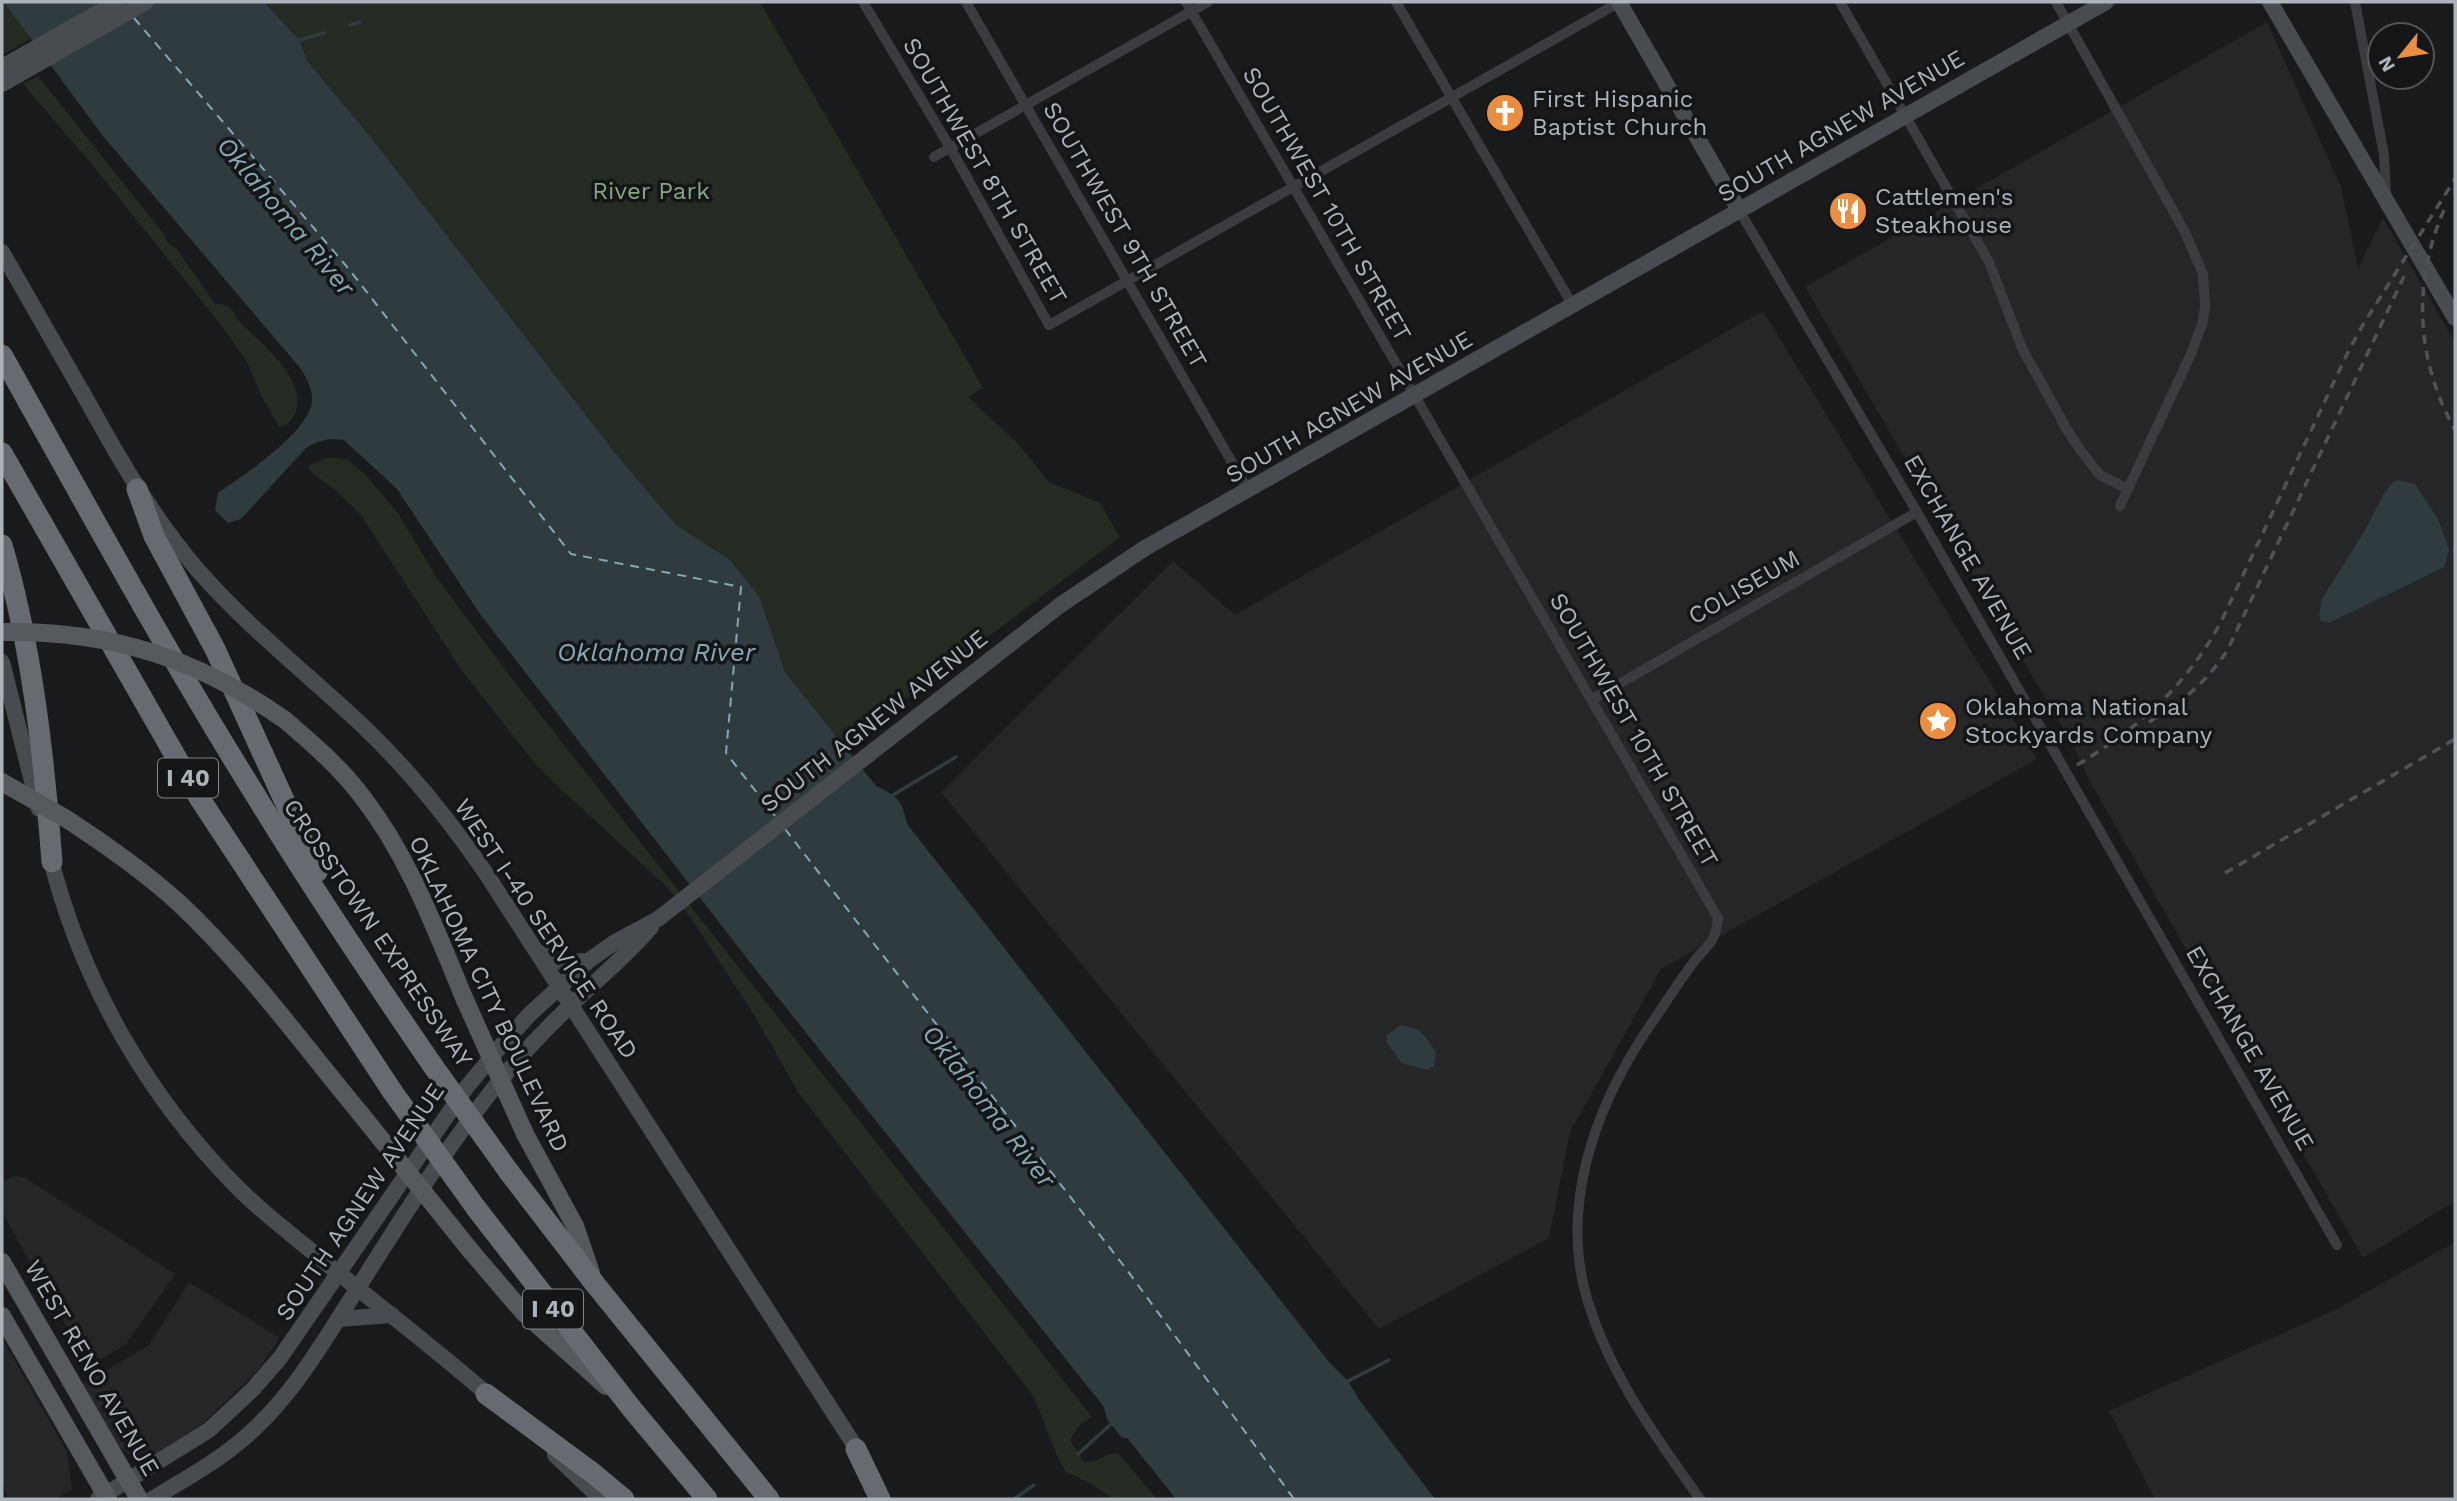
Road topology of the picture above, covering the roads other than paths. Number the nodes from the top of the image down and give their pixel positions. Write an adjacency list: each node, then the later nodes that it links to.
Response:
1 (117, 2): 15 (main road)
2 (146, 2): 16 (main road)
3 (863, 2): 20 (street, SOUTHWEST 8TH STREET)
4 (966, 2): 18 (street, SOUTHWEST 9TH STREET)
5 (1208, 2): 13 (street)
6 (1396, 2): 17 (street)
7 (1619, 2): 17 (street); 24 (main road, EXCHANGE AVENUE)
8 (1840, 2): 19 (street)
9 (2056, 2): 14 (street)
10 (2106, 2): 14 (main road, SOUTH AGNEW AVENUE)
11 (2270, 2): 23 (main road)
12 (2355, 2): 23 (street)
13 (1189, 6): 18 (street); 22 (street, SOUTHWEST 10TH STREET)
14 (2068, 23): 19 (main road, SOUTH AGNEW AVENUE); 33 (street)
15 (2, 67)
16 (2, 84)
17 (1452, 98): 22 (street); 27 (street)
18 (1025, 104): 20 (street); 26 (street, SOUTHWEST 9TH STREET)
19 (1906, 116): 24 (main road, SOUTH AGNEW AVENUE); 33 (street)
20 (951, 149): 21 (street); 26 (street, SOUTHWEST 8TH STREET)
21 (934, 157)
22 (1294, 186): 26 (street); 30 (street, SOUTHWEST 10TH STREET)
23 (2386, 198): 28 (main road)
24 (1739, 210): 27 (main road, SOUTH AGNEW AVENUE); 36 (street, EXCHANGE AVENUE)
25 (2, 252): 32 (main road, WEST I-40 SERVICE ROAD)
26 (1129, 281): 34 (street, SOUTHWEST 9TH STREET)
27 (1573, 306): 30 (main road, SOUTH AGNEW AVENUE)
28 (2455, 318)
29 (2, 355): 45 (highway, CROSSTOWN EXPRESSWAY / I 40)
30 (1414, 396): 34 (main road, SOUTH AGNEW AVENUE); 40 (street, SOUTHWEST 10TH STREET)
31 (2, 453): 60 (highway, I 40, bridge)
32 (137, 489): 44 (main road, WEST I-40 SERVICE ROAD); 45 (highway)
33 (2127, 489): 35 (street)
34 (1248, 490): 43 (main road, SOUTH AGNEW AVENUE)
35 (2120, 506)
36 (1917, 512): 40 (street, COLISEUM); 49 (street, EXCHANGE AVENUE)
37 (2, 545): 42 (highway)
38 (2, 632): 52 (main road, OKLAHOMA CITY BOULEVARD, bridge)
39 (2, 662): 42 (main road)
40 (1592, 699): 72 (street, SOUTHWEST 10TH STREET)
41 (2, 782): 60 (main road, bridge)
42 (51, 862): 51 (main road)
43 (658, 919): 46 (main road, SOUTH AGNEW AVENUE); 48 (main road, SOUTH AGNEW AVENUE)
44 (537, 951): 46 (main road); 47 (main road, WEST I-40 SERVICE ROAD)
45 (355, 953): 52 (highway, CROSSTOWN EXPRESSWAY / I 40, bridge)
46 (588, 961): 47 (main road, SOUTH AGNEW AVENUE)
47 (559, 986): 48 (main road, WEST I-40 SERVICE ROAD); 51 (main road, SOUTH AGNEW AVENUE)
48 (571, 1004): 53 (main road, SOUTH AGNEW AVENUE); 61 (main road, WEST I-40 SERVICE ROAD)
49 (2337, 1245)
50 (2, 1264): 62 (main road, WEST RENO AVENUE)
51 (340, 1274): 53 (main road); 57 (main road, SOUTH AGNEW AVENUE)
52 (595, 1284): 69 (highway, CROSSTOWN EXPRESSWAY / I 40)
53 (357, 1288): 54 (main road); 56 (main road, SOUTH AGNEW AVENUE)
54 (392, 1315): 56 (main road); 58 (main road)
55 (2, 1316): 63 (main road)
56 (338, 1319): 59 (main road, SOUTH AGNEW AVENUE)
57 (253, 1389): 59 (main road); 62 (main road, SOUTH AGNEW AVENUE)
58 (486, 1394): 66 (main road); 67 (highway)
59 (275, 1407): 65 (main road, SOUTH AGNEW AVENUE)
60 (632, 1409): 68 (highway, I 40)
61 (856, 1449): 70 (highway); 71 (main road, WEST I-40 SERVICE ROAD)
62 (128, 1481): 63 (main road, SOUTH AGNEW AVENUE); 64 (main road, WEST RENO AVENUE)
63 (104, 1498)
64 (139, 1499)
65 (152, 1499)
66 (601, 1499)
67 (624, 1499)
68 (707, 1499)
69 (769, 1499)
70 (880, 1499)
71 (889, 1499)
72 (1700, 1499)

